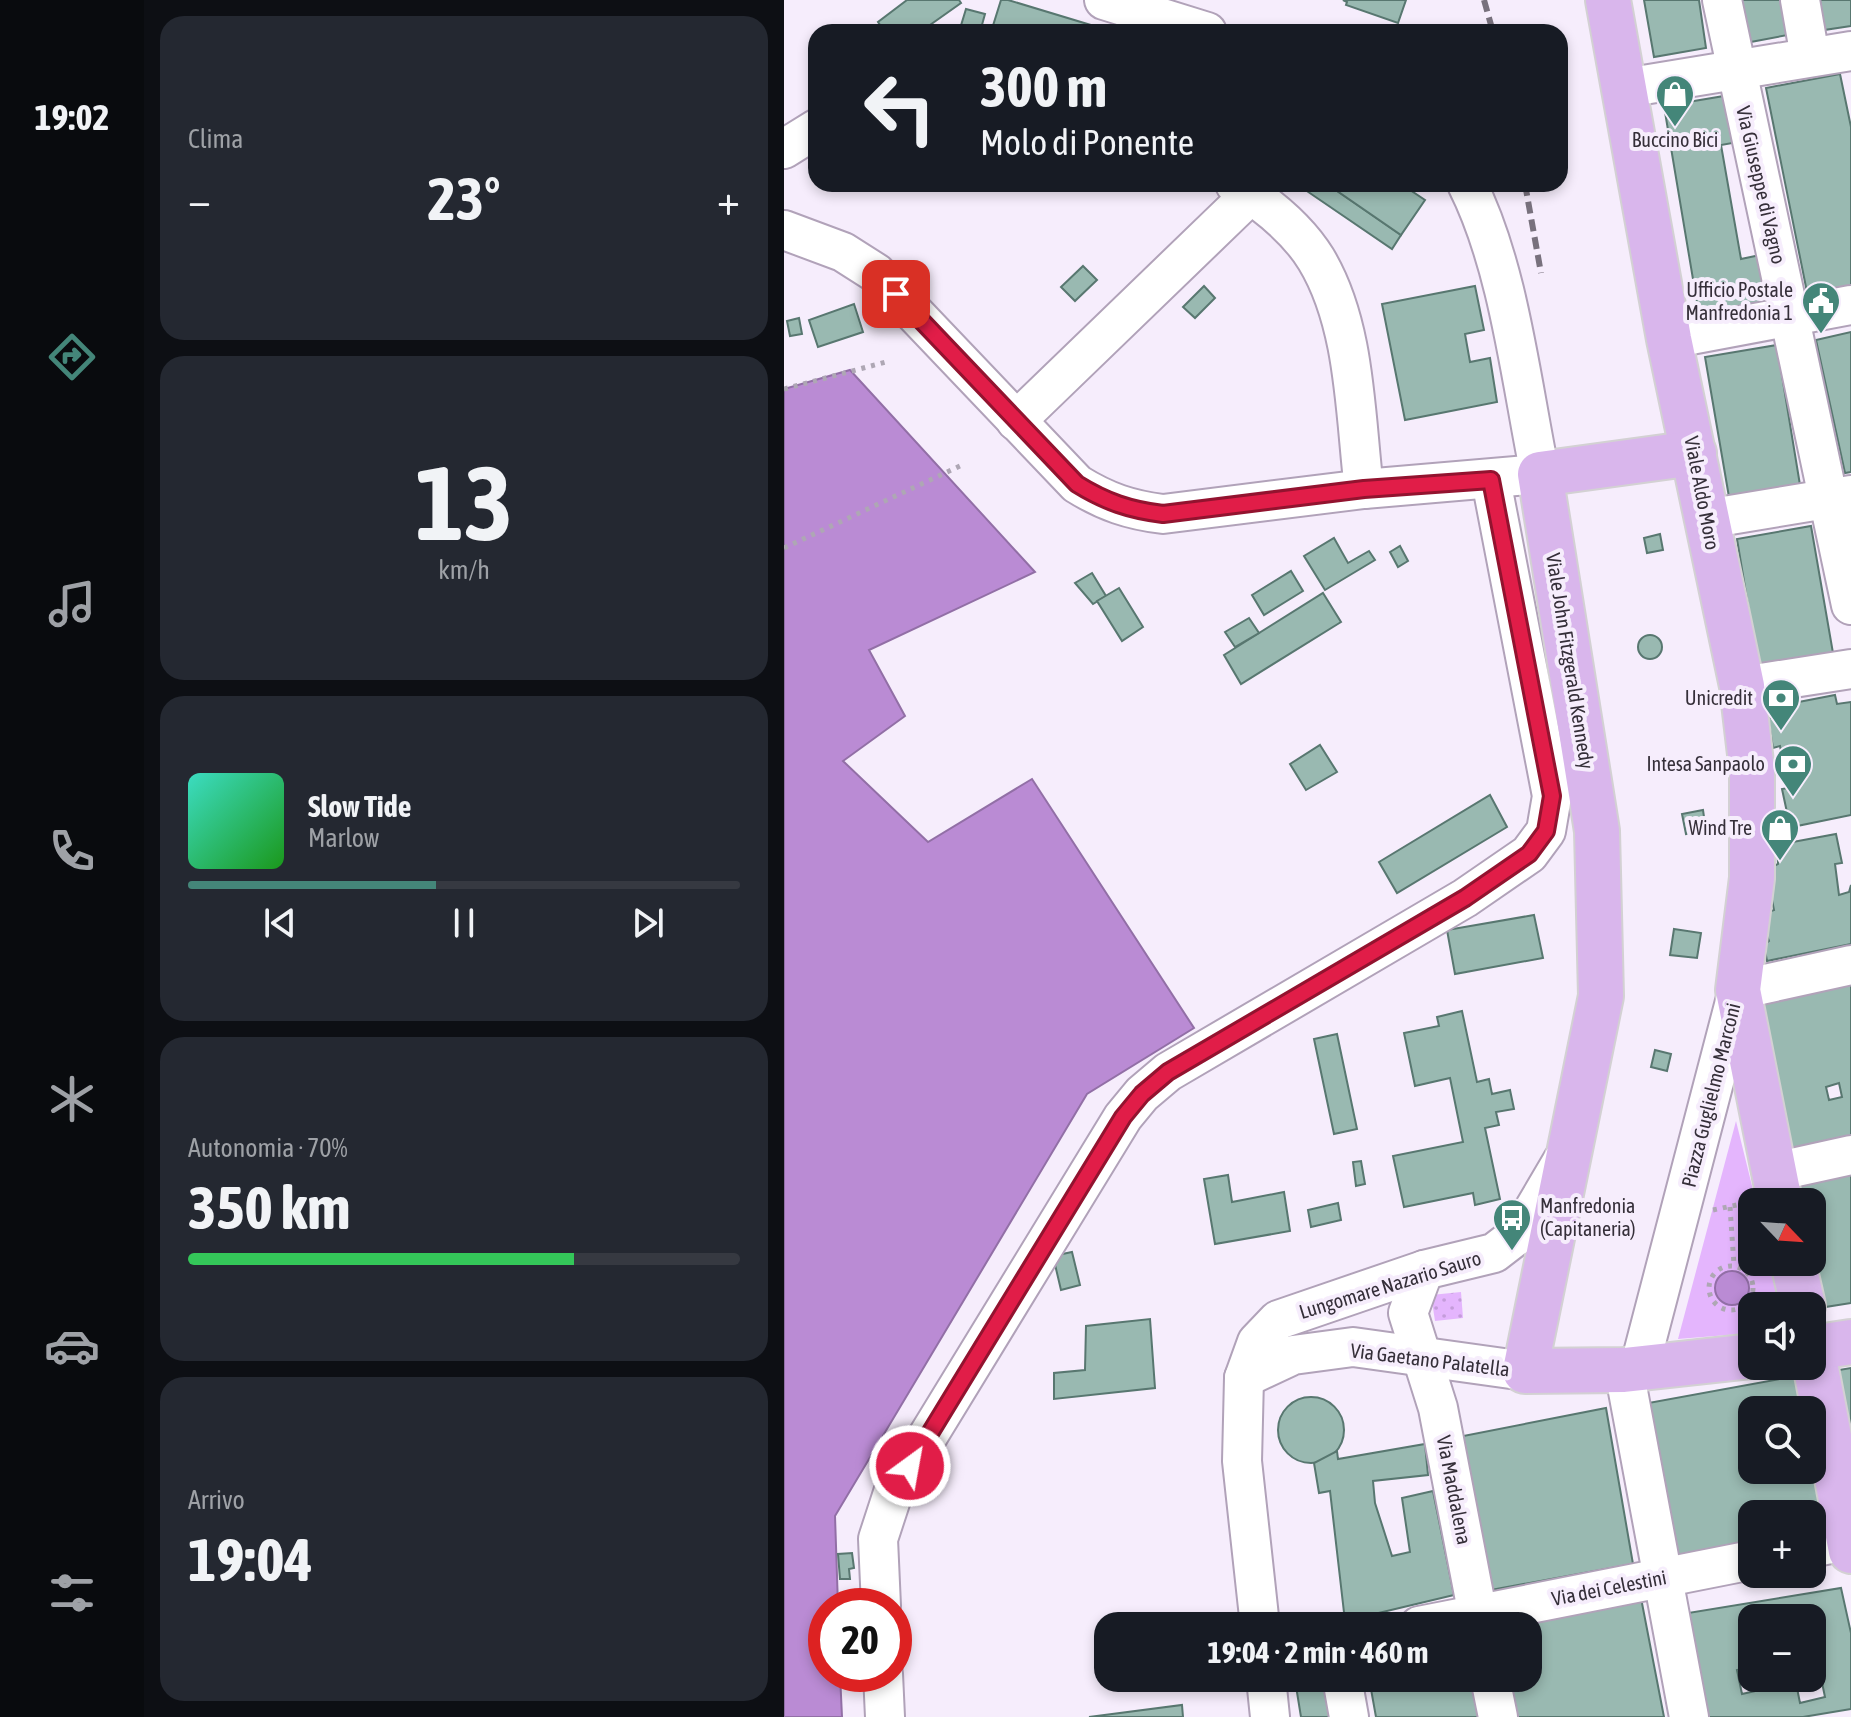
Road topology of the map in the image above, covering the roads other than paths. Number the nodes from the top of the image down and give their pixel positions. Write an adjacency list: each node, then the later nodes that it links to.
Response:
1 (1104, 0): 5 (street)
2 (1608, 0): 9 (main road, Viale Aldo Moro)
3 (1722, 0): 8 (street, Via Giuseppe di Vagno)
4 (1800, 0): 7 (street)
5 (1181, 24)
6 (1851, 51): 7 (street)
7 (1810, 57): 8 (street)
8 (1735, 70): 9 (street); 15 (street, Via Giuseppe di Vagno)
9 (1625, 88): 16 (main road, Viale Aldo Moro)
10 (1240, 192): 17 (street)
11 (1247, 192): 21 (street)
12 (1471, 192): 19 (street, Viale John Fitzgerald Kennedy)
13 (793, 229): 17 (street)
14 (1851, 305): 15 (street)
15 (1791, 316): 16 (street); 22 (street, Via Giuseppe di Vagno)
16 (1669, 339): 18 (main road, Viale Aldo Moro)
17 (1016, 421): 21 (street)
18 (1694, 453): 19 (main road); 23 (main road, Viale Aldo Moro)
19 (1540, 474): 20 (street); 29 (main road, Viale John Fitzgerald Kennedy)
20 (1491, 480): 21 (street); 45 (street)
21 (1364, 489)
22 (1841, 497): 23 (street); 24 (street, Via Giuseppe di Vagno)
23 (1706, 519): 26 (main road, Viale Aldo Moro)
24 (1851, 605)
25 (1851, 669): 26 (street)
26 (1742, 686): 28 (main road, Viale Aldo Moro)
27 (1851, 965): 28 (street)
28 (1738, 990): 31 (main road, Piazza Guglielmo Marconi); 38 (street, Piazza Guglielmo Marconi)
29 (1571, 1146): 33 (street, Lungomare Nazario Sauro); 39 (main road)
30 (1851, 1155): 32 (street)
31 (1777, 1188)
32 (1781, 1188)
33 (1424, 1270): 36 (street, Via Maddalena); 40 (street, Lungomare Nazario Sauro)
34 (1851, 1342): 35 (main road)
35 (1826, 1346)
36 (1423, 1354): 39 (street, Via Gaetano Palatella); 40 (street, Via Gaetano Palatella); 47 (street, Via Maddalena)
37 (1738, 1358): 38 (main road)
38 (1631, 1370): 39 (main road); 44 (street)
39 (1525, 1371)
40 (1244, 1378): 46 (street, Lungomare Nazario Sauro)
41 (1816, 1380): 42 (main road)
42 (1837, 1546)
43 (1738, 1563): 44 (street, Via dei Celestini)
44 (1663, 1577): 48 (street, Via dei Celestini); 57 (street)
45 (880, 1588)
46 (1258, 1612)
47 (1477, 1612)
48 (1513, 1612)
49 (884, 1692): 53 (street)
50 (1267, 1692): 54 (street)
51 (1345, 1692): 55 (street)
52 (1493, 1692): 56 (street)
53 (885, 1717)
54 (1270, 1717)
55 (1349, 1717)
56 (1498, 1717)
57 (1689, 1717)

